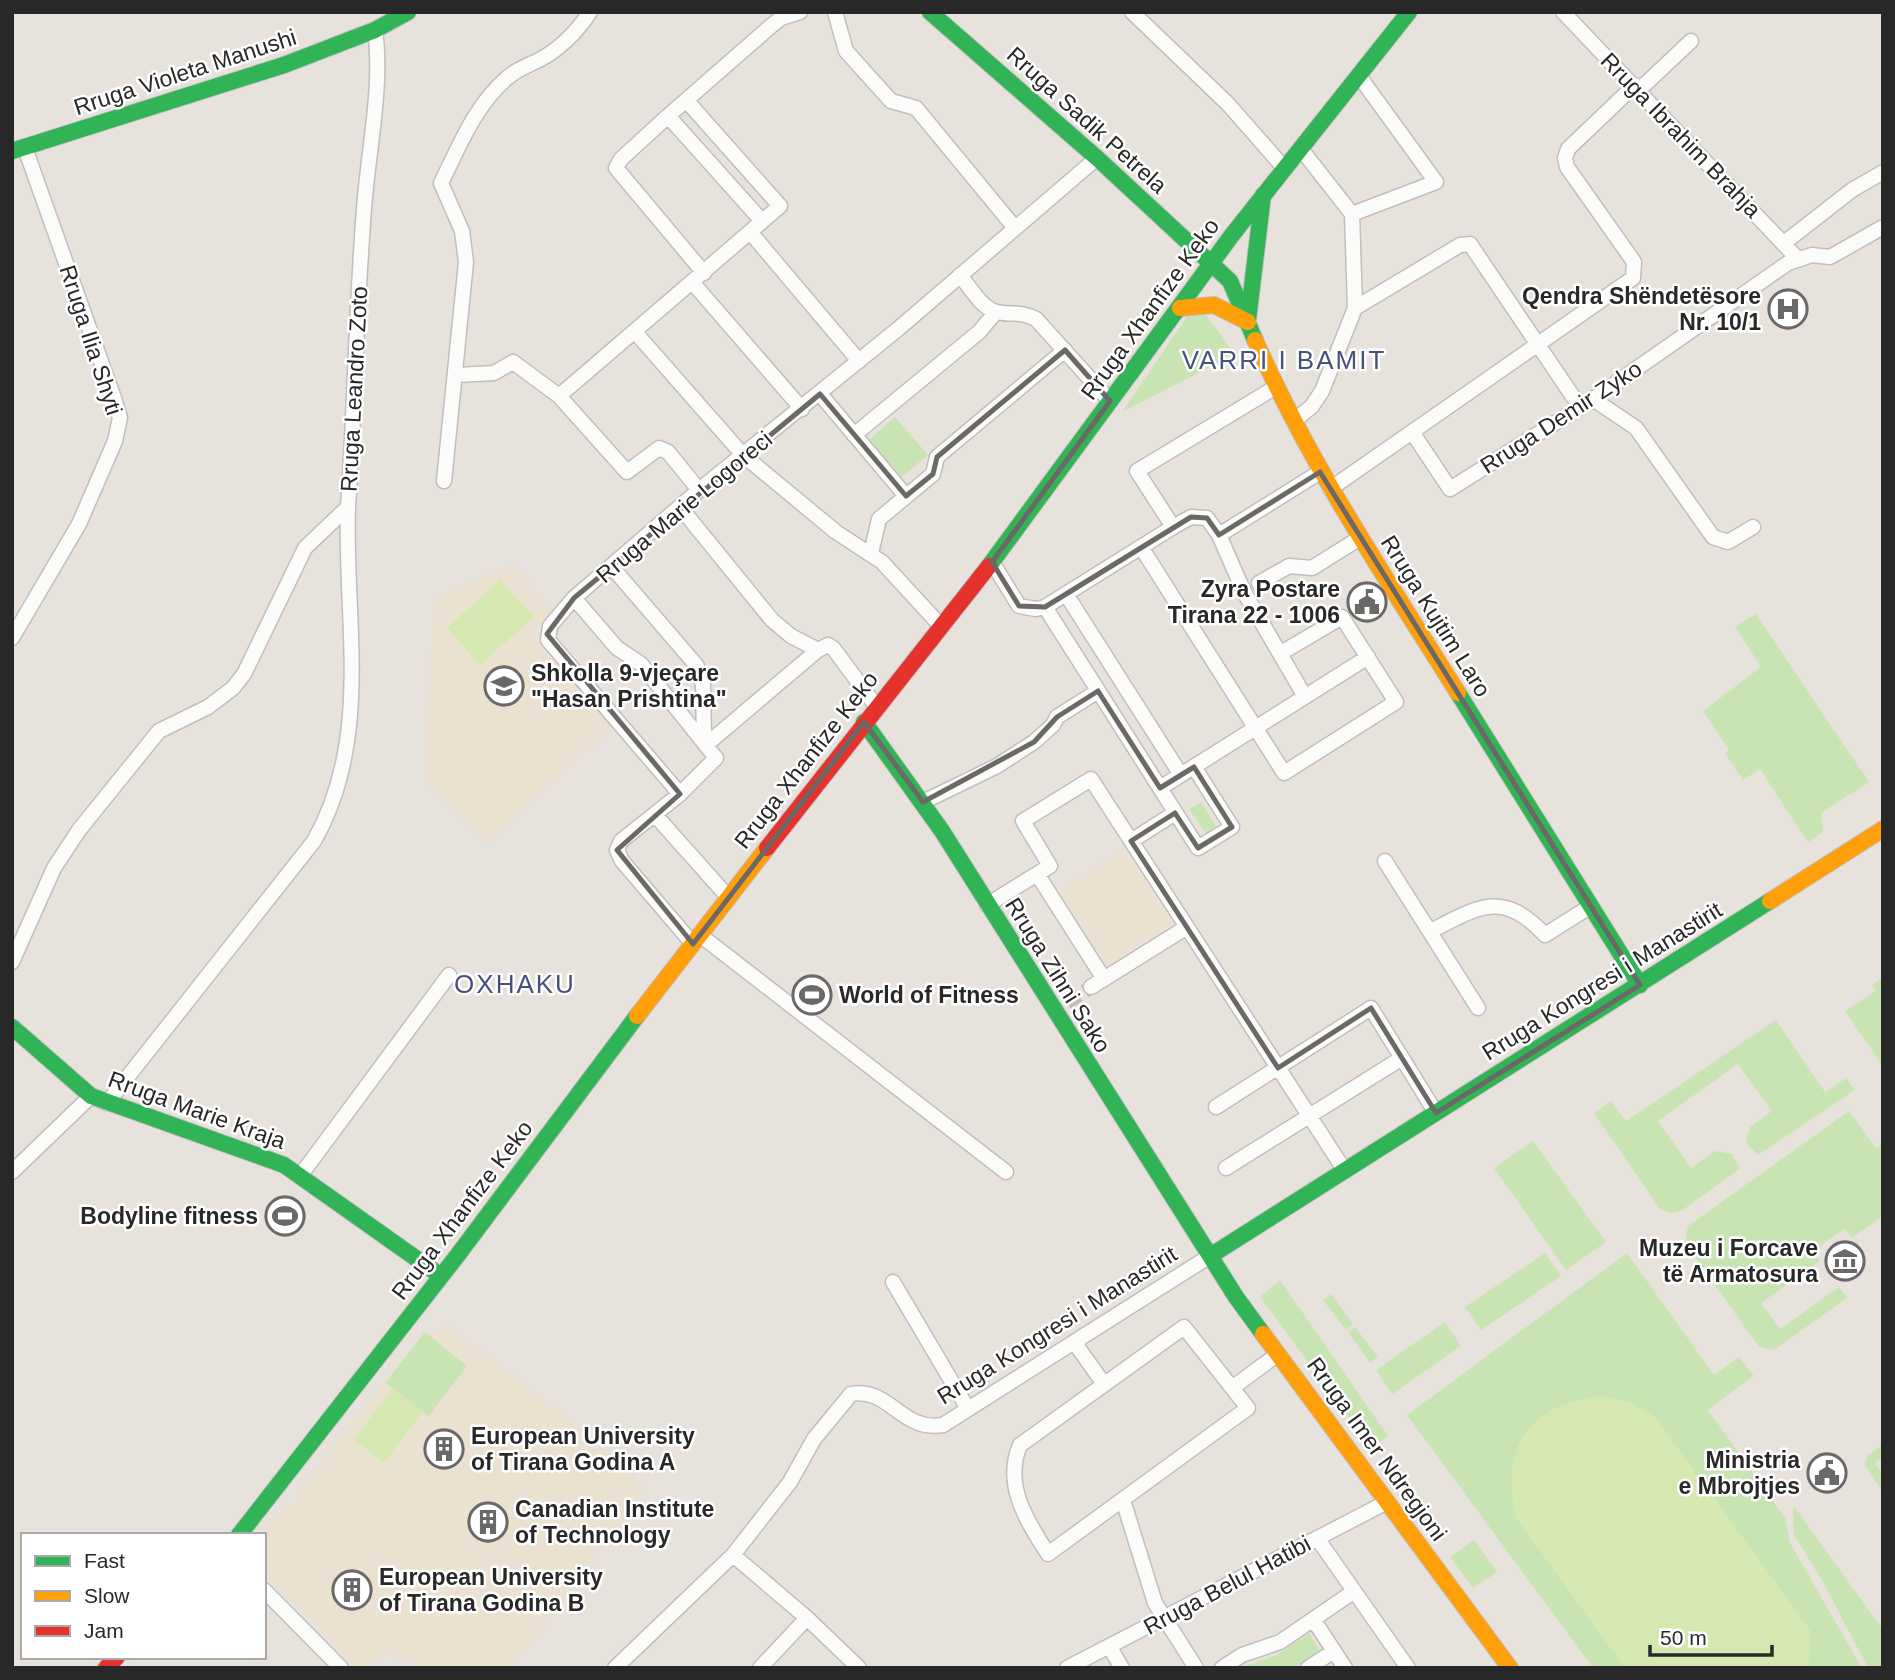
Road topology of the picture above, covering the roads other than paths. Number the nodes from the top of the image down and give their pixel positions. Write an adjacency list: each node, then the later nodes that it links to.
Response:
1 (408, 12): 9 (street, Rruga Violeta Manushi)
2 (590, 12): 40 (street)
3 (800, 12): 13 (street)
4 (835, 12): 24 (street)
5 (930, 12): 17 (street, Rruga Sadik Petrela)
6 (1132, 12): 18 (street)
7 (1409, 12): 11 (street, Rruga Xhanfize Keko)
8 (1563, 12): 12 (street, Rruga Ibrahim Brahja)
9 (375, 30): 15 (street, Rruga Violeta Manushi); 57 (street, Rruga Leandro Zoto)
10 (1691, 41): 12 (street)
11 (1359, 76): 16 (street, Rruga Xhanfize Keko); 21 (street)
12 (1637, 87): 26 (street, Rruga Ibrahim Brahja); 37 (street)
13 (686, 100): 14 (street); 22 (street)
14 (668, 116): 22 (street); 29 (street)
15 (19, 149): 72 (street, Rruga Ilia Shyti)
16 (1301, 149): 18 (street, Rruga Xhanfize Keko); 21 (street)
17 (1097, 158): 24 (street, Rruga Marie Logoreci); 28 (street, Rruga Sadik Petrela)
18 (1285, 169): 20 (street, Rruga Xhanfize Keko)
19 (1883, 172): 26 (street)
20 (1263, 195): 28 (street, Rruga Xhanfize Keko); 35 (street)
21 (1352, 214): 33 (street)
22 (762, 221): 25 (street)
23 (1883, 227): 27 (street)
24 (1015, 228): 30 (street, Rruga Marie Logoreci)
25 (750, 232): 29 (street); 39 (street)
26 (1784, 243): 27 (street, Rruga Ibrahim Brahja)
27 (1797, 258): 44 (street, Rruga Demir Zyko)
28 (1212, 263): 32 (street, Rruga Xhanfize Keko); 35 (street, Rruga Kujtim Laro)
29 (704, 272): 31 (street)
30 (960, 275): 34 (street); 39 (street, Rruga Marie Logoreci)
31 (692, 282): 36 (street); 47 (street)
32 (1180, 307): 35 (street); 45 (street, Rruga Xhanfize Keko)
33 (1355, 308): 37 (street); 48 (street)
34 (996, 312): 38 (street); 50 (street)
35 (1248, 322): 41 (street, Rruga Kujtim Laro)
36 (635, 332): 43 (street); 51 (street)
37 (1536, 346): 46 (street); 49 (street)
38 (1065, 350): 45 (street); 56 (street)
39 (859, 361): 42 (street, Rruga Marie Logoreci)
40 (457, 376): 43 (street); 53 (street)
41 (1276, 387): 48 (street, Rruga Kujtim Laro); 59 (street)
42 (820, 394): 47 (street, Rruga Marie Logoreci); 50 (street)
43 (559, 396): 55 (street)
44 (1593, 399): 46 (street, Rruga Demir Zyko); 60 (street)
45 (1110, 401): 65 (street, Rruga Xhanfize Keko)
46 (1580, 407): 49 (street, Rruga Demir Zyko)
47 (802, 409): 51 (street, Rruga Marie Logoreci)
48 (1294, 421): 52 (street, Rruga Kujtim Laro)
49 (1412, 432): 54 (street)
50 (854, 435): 56 (street)
51 (743, 455): 55 (street, Rruga Marie Logoreci); 64 (street)
52 (1320, 471): 54 (street, Rruga Kujtim Laro); 61 (street)
53 (444, 481)
54 (1330, 489): 62 (street, Rruga Kujtim Laro)
55 (699, 490): 58 (street, Rruga Marie Logoreci)
56 (906, 496): 64 (street)
57 (348, 507): 99 (street, Rruga Leandro Zoto); 107 (street)
58 (680, 507): 66 (street, Rruga Marie Logoreci); 73 (street)
59 (1173, 527): 61 (street); 63 (street)
60 (1753, 527)
61 (1219, 535): 74 (street)
62 (1360, 538): 67 (street); 95 (street, Rruga Kujtim Laro)
63 (1141, 547): 68 (street); 80 (street)
64 (871, 553): 71 (street)
65 (992, 562): 70 (street); 71 (street, Rruga Xhanfize Keko)
66 (611, 566): 69 (street, Rruga Marie Logoreci); 81 (street)
67 (1259, 583)
68 (1066, 594): 70 (street); 83 (street)
69 (573, 598): 81 (street); 85 (street, Rruga Marie Logoreci)
70 (1045, 607): 76 (street)
71 (940, 625): 78 (street, Rruga Xhanfize Keko)
72 (12, 638)
73 (818, 650): 78 (street); 81 (street)
74 (1280, 653): 75 (street); 77 (street)
75 (1368, 657): 77 (street); 80 (street)
76 (1098, 691): 84 (street); 86 (street)
77 (1304, 695): 80 (street)
78 (877, 706): 79 (street, Rruga Xhanfize Keko)
79 (864, 722): 86 (street, Rruga Zihni Sako); 93 (street, Rruga Xhanfize Keko)
80 (1255, 728): 82 (street)
81 (705, 742): 85 (street)
82 (1194, 767): 83 (street); 87 (street)
83 (1181, 775): 84 (street)
84 (1160, 788): 87 (street)
85 (680, 793): 88 (street)
86 (923, 802): 94 (street, Rruga Zihni Sako)
87 (1175, 813): 90 (street)
88 (655, 815): 93 (street); 98 (street)
89 (1883, 829): 101 (street, Rruga Kongresi i Manastirit)
90 (1131, 841): 92 (street); 96 (street)
91 (1385, 861): 97 (street)
92 (1037, 874): 94 (street); 96 (street)
93 (729, 898): 98 (street, Rruga Xhanfize Keko)
94 (987, 905): 116 (street, Rruga Zihni Sako)
95 (1591, 906): 97 (street); 101 (street, Rruga Kujtim Laro)
96 (1187, 927): 105 (street)
97 (1431, 931): 102 (street)
98 (697, 940): 112 (street); 117 (street, Rruga Xhanfize Keko)
99 (12, 962)
100 (449, 975): 115 (street)
101 (1640, 985): 109 (street, Rruga Kongresi i Manastirit)
102 (1478, 1008)
103 (12, 1027): 106 (street, Rruga Marie Kraja)
104 (1402, 1058): 105 (street); 109 (street); 110 (street)
105 (1278, 1068): 108 (street); 110 (street)
106 (91, 1096): 107 (street, Rruga Marie Kraja); 114 (street)
107 (107, 1103): 115 (street, Rruga Marie Kraja)
108 (1216, 1107)
109 (1436, 1113): 113 (street, Rruga Kongresi i Manastirit)
110 (1310, 1116): 111 (street); 113 (street)
111 (1226, 1168)
112 (1006, 1171)
113 (1345, 1171): 116 (street, Rruga Kongresi i Manastirit)
114 (12, 1172)
115 (300, 1176): 117 (street, Rruga Marie Kraja)
116 (1210, 1256): 119 (street, Rruga Kongresi i Manastirit); 120 (street, Rruga Imer Ndregjoni)
117 (441, 1276): 126 (street, Rruga Xhanfize Keko)
118 (893, 1282): 123 (street)
119 (1074, 1342): 121 (street); 123 (street, Rruga Kongresi i Manastirit)
120 (1278, 1354): 122 (street); 125 (street, Rruga Imer Ndregjoni)
121 (1104, 1384): 122 (street); 124 (street)
122 (1232, 1388): 124 (street)
123 (968, 1409): 128 (street, Rruga Kongresi i Manastirit)
124 (1124, 1500): 132 (street)
125 (1387, 1502): 127 (street, Rruga Belul Hatibi); 147 (street, Rruga Imer Ndregjoni)
126 (241, 1533)
127 (1317, 1538): 130 (street); 132 (street, Rruga Belul Hatibi)
128 (733, 1555): 131 (street); 137 (street, Rruga Kongresi i Manastirit)
129 (266, 1592): 136 (street)
130 (1353, 1592): 133 (street); 146 (street)
131 (807, 1618): 138 (street); 139 (street)
132 (1164, 1619): 134 (street, Rruga Belul Hatibi); 142 (street)
133 (1313, 1619): 135 (street); 143 (street)
134 (1109, 1646): 140 (street, Rruga Belul Hatibi); 141 (street)
135 (1334, 1651): 144 (street); 145 (street)
136 (341, 1668)
137 (615, 1668)
138 (760, 1668)
139 (859, 1668)
140 (1068, 1668)
141 (1122, 1668)
142 (1196, 1668)
143 (1222, 1668)
144 (1308, 1668)
145 (1345, 1668)
146 (1408, 1668)
147 (1510, 1668)

